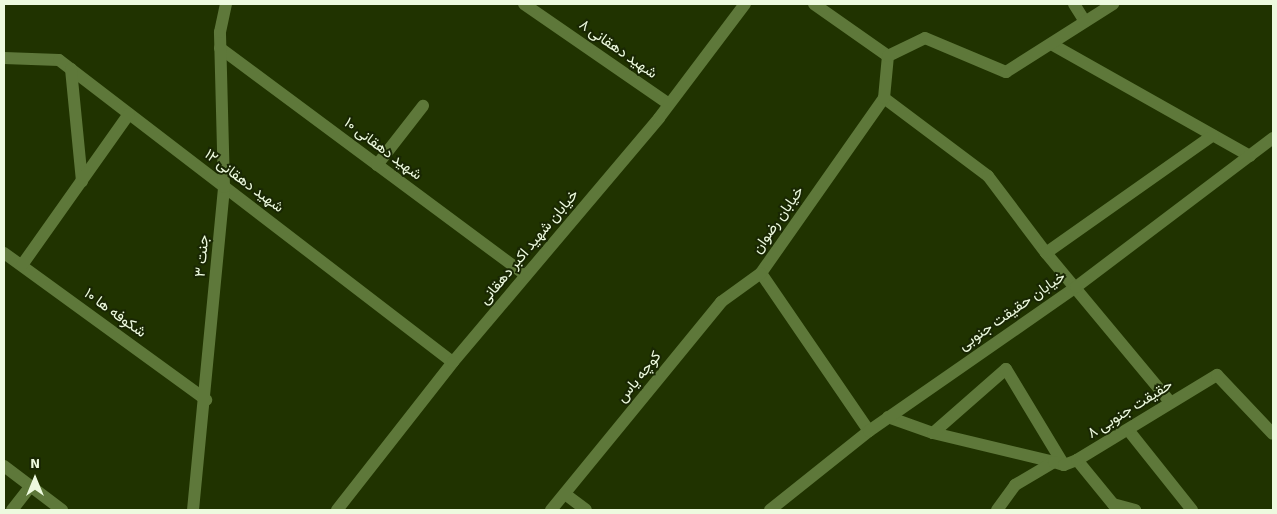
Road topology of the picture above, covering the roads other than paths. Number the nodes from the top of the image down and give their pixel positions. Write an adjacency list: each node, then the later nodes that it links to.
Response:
1 (226, 4): 9 (street, جنت ۳)
2 (745, 4): 14 (street, خیابان شهید اکبر دهقانی)
3 (814, 4): 10 (street)
4 (1074, 4): 7 (street)
5 (1113, 4): 7 (street)
6 (531, 5): 14 (street, شهید دهقانی ۸)
7 (1084, 20): 8 (street)
8 (1053, 45): 10 (street); 17 (street)
9 (220, 48): 20 (street, شهید دهقانی ۱۰); 22 (street, جنت ۳)
10 (888, 56): 13 (street, خیابان رضوان)
11 (4, 58): 12 (street, شهید دهقانی ۱۲)
12 (71, 69): 16 (street, شهید دهقانی ۱۲); 21 (street)
13 (884, 98): 24 (street); 26 (street, خیابان رضوان)
14 (669, 104): 27 (street, خیابان شهید اکبر دهقانی)
15 (423, 106): 20 (street)
16 (129, 114): 21 (street); 22 (street, شهید دهقانی ۱۲)
17 (1213, 135): 19 (street); 24 (street)
18 (1273, 138): 19 (street, خیابان حقیقت جنوبی)
19 (1250, 156): 28 (street, خیابان حقیقت جنوبی)
20 (377, 164): 27 (street, شهید دهقانی ۱۰)
21 (82, 181): 25 (street)
22 (224, 187): 29 (street, شهید دهقانی ۱۲); 30 (street, جنت ۳)
23 (4, 253): 25 (street, شکوفه ها ۱۰)
24 (1046, 253): 28 (street)
25 (22, 266): 30 (street, شکوفه ها ۱۰)
26 (762, 273): 33 (street, خیابان رضوان); 41 (street, کوچه یاس)
27 (526, 275): 29 (street, خیابان شهید اکبر دهقانی)
28 (1076, 287): 31 (street); 32 (street, خیابان حقیقت جنوبی)
29 (453, 362): 45 (street, خیابان شهید اکبر دهقانی)
30 (206, 400): 44 (street, جنت ۳)
31 (1170, 402): 34 (street, حقیقت جنوبی ۸); 36 (street, حقیقت جنوبی ۸)
32 (888, 417): 33 (street, خیابان حقیقت جنوبی); 35 (street)
33 (869, 430): 48 (street, خیابان حقیقت جنوبی)
34 (1129, 432): 37 (street, حقیقت جنوبی ۸); 51 (street)
35 (933, 433): 38 (street); 38 (street)
36 (1273, 434)
37 (1077, 460): 38 (street, حقیقت جنوبی ۸); 50 (street)
38 (1059, 464): 49 (street, حقیقت جنوبی ۸)
39 (4, 466): 40 (street)
40 (30, 487): 42 (street); 43 (street)
41 (565, 494): 46 (street, کوچه یاس); 47 (street)
42 (12, 510)
43 (62, 510)
44 (193, 510)
45 (337, 510)
46 (551, 510)
47 (586, 510)
48 (770, 510)
49 (997, 510)
50 (1135, 510)
51 (1192, 510)

